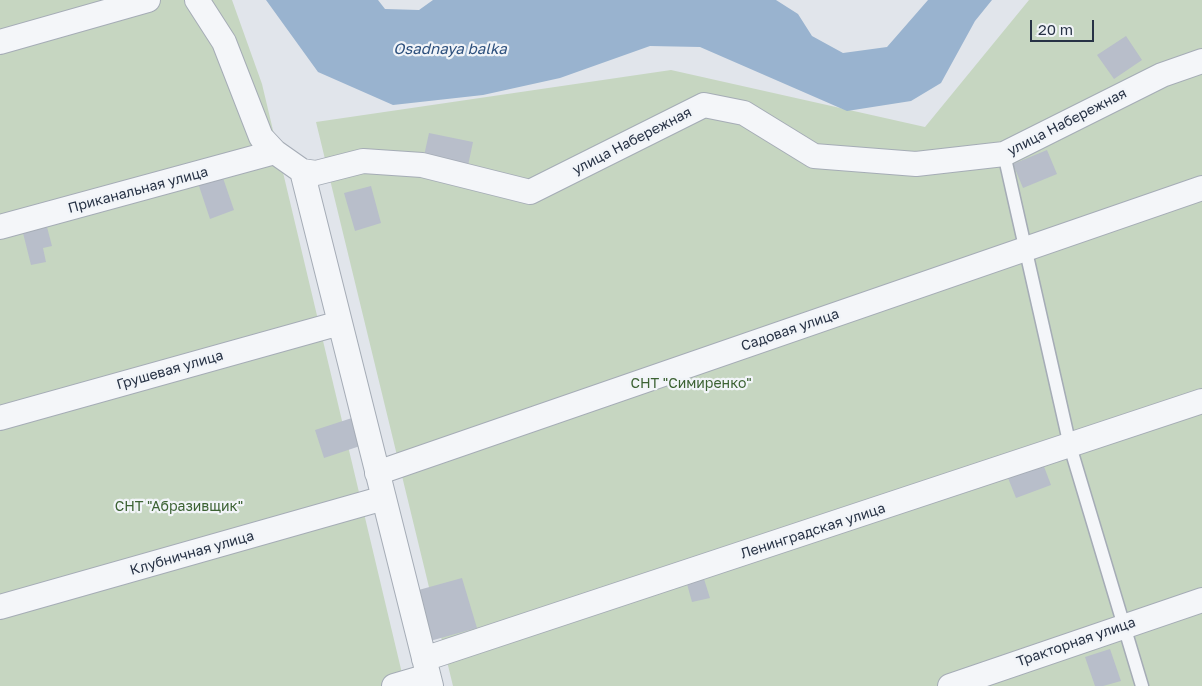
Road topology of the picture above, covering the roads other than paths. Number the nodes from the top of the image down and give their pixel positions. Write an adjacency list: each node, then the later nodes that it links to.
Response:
1 (148, 0): 3 (street)
2 (197, 0): 5 (street)
3 (0, 42)
4 (1202, 61): 6 (street, улица Набережная)
5 (275, 152): 7 (street); 9 (street, Приканальная улица)
6 (1004, 154): 7 (street, улица Набережная); 10 (lane)
7 (302, 171): 11 (street)
8 (1202, 188): 10 (street, Садовая улица)
9 (0, 227)
10 (1026, 248): 14 (lane); 15 (street, Садовая улица)
11 (340, 323): 13 (street, Грушевая улица); 15 (street)
12 (1202, 401): 14 (street, Ленинградская улица)
13 (0, 418)
14 (1070, 446): 19 (lane); 20 (street, Ленинградская улица)
15 (378, 472): 16 (street)
16 (384, 498): 18 (street, Клубничная улица); 20 (street)
17 (1202, 600): 19 (street, Тракторная улица)
18 (0, 608)
19 (1123, 626): 22 (street, Тракторная улица); 23 (lane)
20 (428, 674): 21 (street, Ленинградская улица)
21 (394, 686)
22 (950, 686)
23 (1142, 686)

